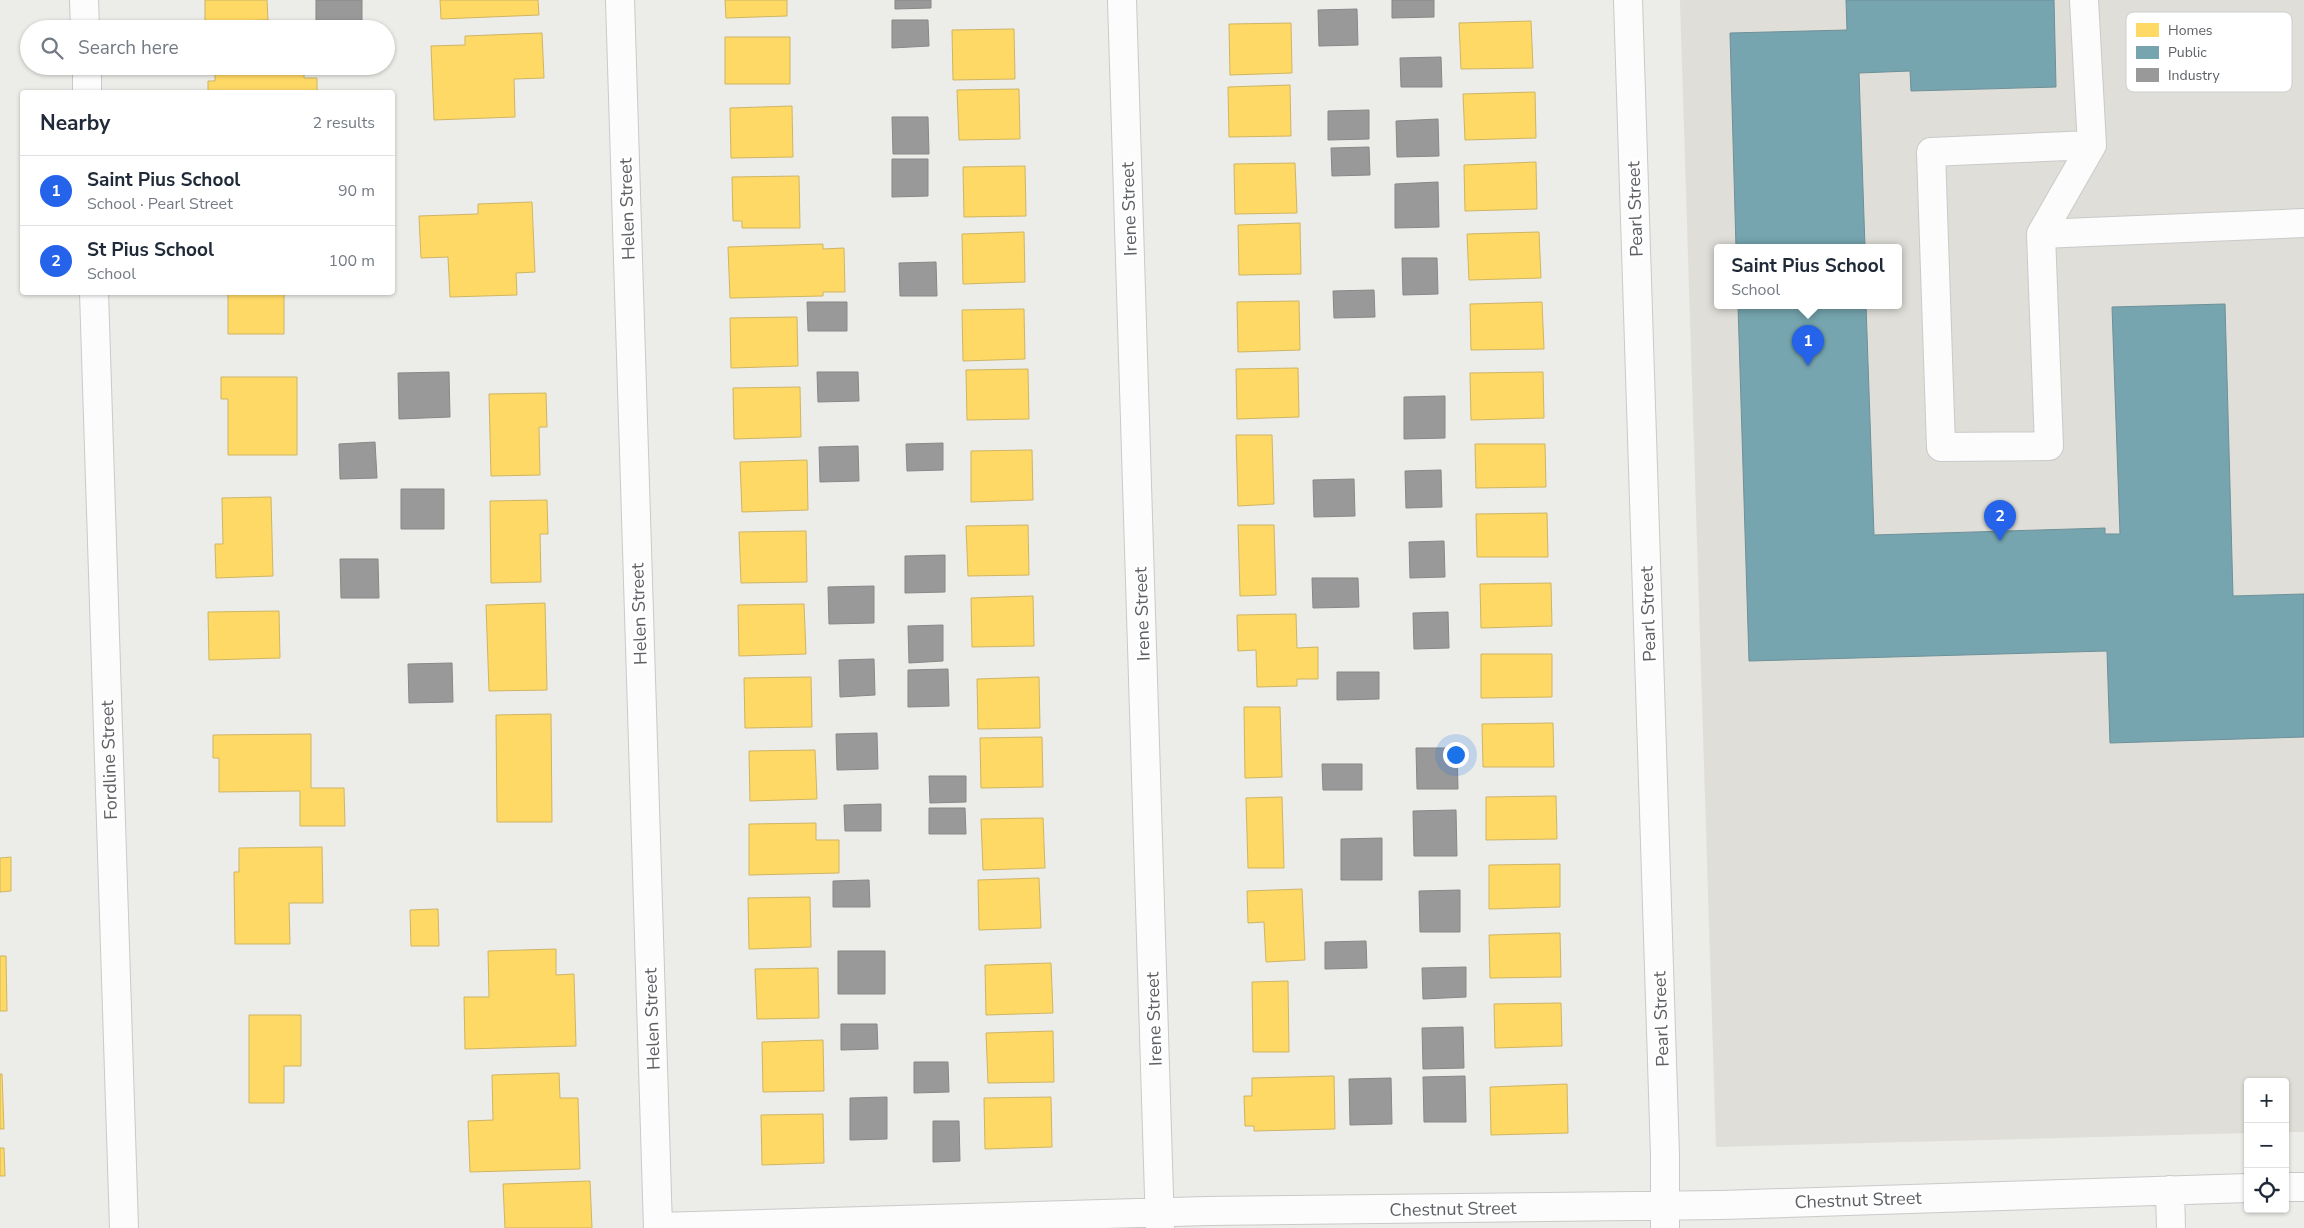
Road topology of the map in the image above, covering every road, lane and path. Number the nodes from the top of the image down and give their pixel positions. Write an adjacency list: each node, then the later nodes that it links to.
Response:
1 (84, 0): 6 (street)
2 (620, 0): 19 (street, Helen Street)
3 (1122, 0): 18 (street, Irene Street)
4 (1628, 0): 17 (street, Pearl Street)
5 (2084, 0): 9 (street)
6 (85, 20)
7 (86, 75): 8 (street)
8 (87, 90)
9 (2092, 146): 11 (street); 11 (street)
10 (2304, 223): 11 (street)
11 (2041, 234)
12 (94, 295): 20 (street, Fordline Street)
13 (2304, 1186): 14 (street)
14 (2289, 1187)
15 (2244, 1188): 16 (street, Chestnut Street)
16 (2170, 1190): 17 (street, Chestnut Street); 21 (street)
17 (1665, 1217): 18 (street, Chestnut Street)
18 (1160, 1221): 19 (street, Chestnut Street)
19 (658, 1227)
20 (124, 1228)
21 (2171, 1228)

